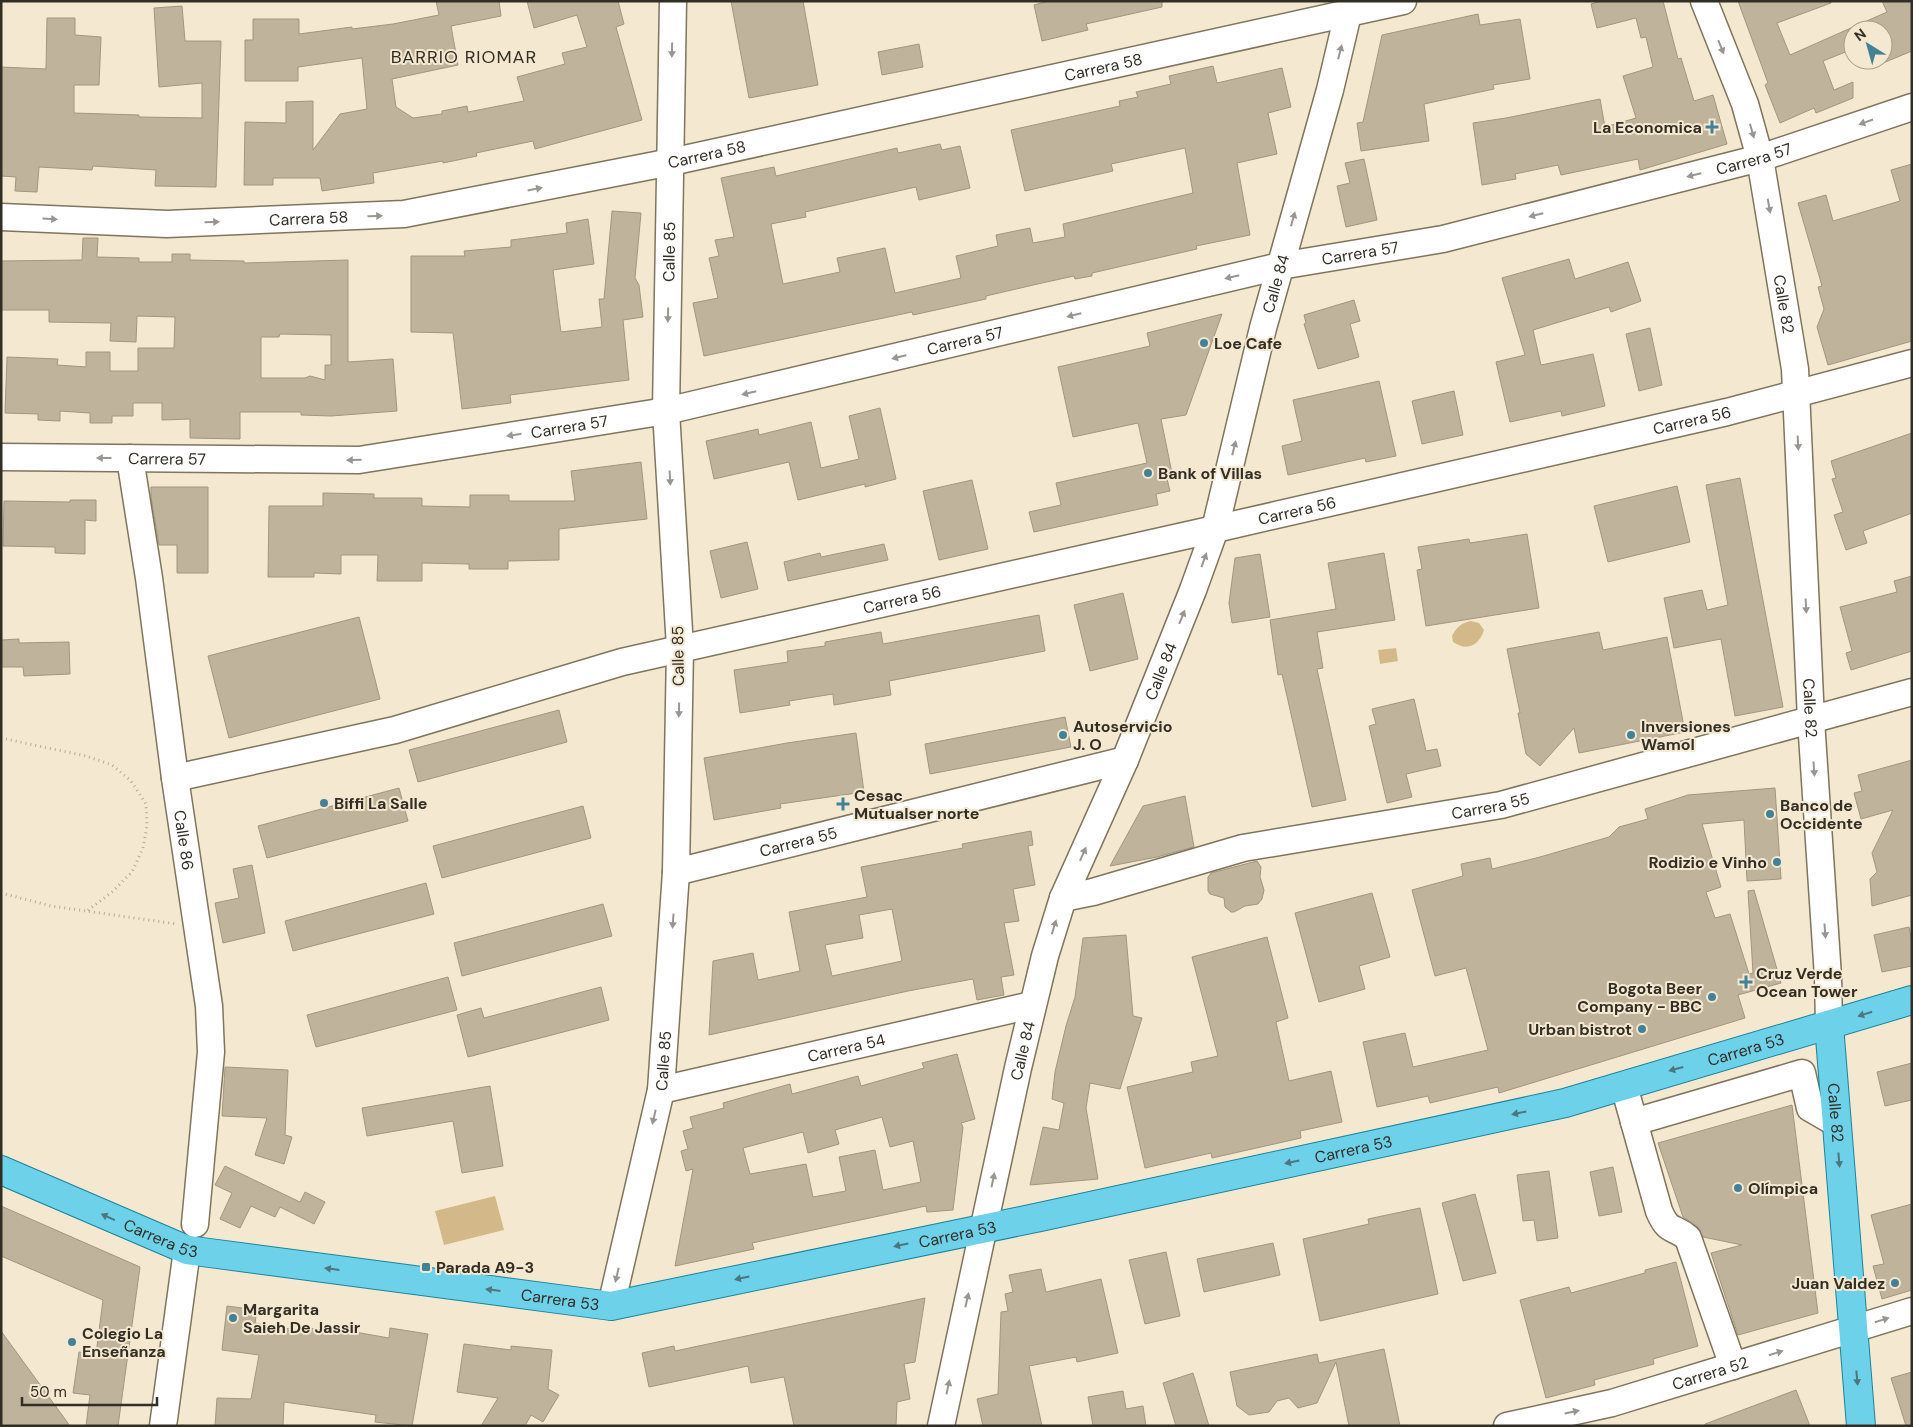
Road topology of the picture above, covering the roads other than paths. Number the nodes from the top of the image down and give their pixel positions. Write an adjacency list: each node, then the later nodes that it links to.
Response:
1 (673, 1): 7 (street, Calle 85, one-way to 7)
2 (1403, 1): 4 (street, Carrera 58)
3 (1704, 1): 6 (street, Calle 82, one-way to 6)
4 (1350, 7): 7 (street, Carrera 58); 9 (street, Calle 84, one-way to 4)
5 (1912, 107): 6 (street, Carrera 57, one-way to 6)
6 (1760, 158): 9 (street, Carrera 57, one-way to 9); 11 (street, Calle 82, one-way to 11)
7 (671, 162): 8 (street, Carrera 58, one-way to 7); 12 (street, Calle 85, one-way to 12)
8 (1, 217)
9 (1280, 266): 12 (street, Carrera 57, one-way to 12); 15 (street, Calle 84, one-way to 9)
10 (1912, 363): 11 (street, Carrera 56)
11 (1796, 395): 15 (street, Carrera 56); 18 (street, Calle 82, one-way to 18)
12 (666, 411): 14 (street, Carrera 57, one-way to 14); 16 (street, Calle 85, one-way to 16)
13 (1, 457): 14 (street, Carrera 57, one-way to 13)
14 (130, 458): 20 (street, Calle 86)
15 (1214, 529): 16 (street, Carrera 56); 19 (street, Calle 84, one-way to 15)
16 (680, 648): 20 (street, Carrera 56); 21 (street, Calle 85, one-way to 21)
17 (1912, 692): 18 (street, Carrera 55)
18 (1811, 720): 22 (street, Carrera 55); 25 (street, Calle 82, one-way to 25)
19 (1125, 760): 21 (street, Carrera 55); 22 (street, Calle 84, one-way to 19)
20 (175, 778): 35 (street, Calle 86)
21 (676, 872): 30 (street, Calle 85, one-way to 30)
22 (1063, 898): 24 (street, Calle 84, one-way to 22)
23 (1912, 1000): 25 (main road, Carrera 53, one-way to 25)
24 (1032, 1005): 30 (street, Carrera 54); 36 (street, Calle 84, one-way to 24)
25 (1829, 1024): 26 (main road, Carrera 53); 33 (main road, Calle 82)
26 (1794, 1035): 27 (main road, Carrera 53); 28 (street)
27 (1729, 1055): 29 (main road, Carrera 53, one-way to 29); 31 (street)
28 (1802, 1072): 31 (street); 33 (street)
29 (1624, 1086): 32 (street); 36 (main road, Carrera 53, one-way to 36)
30 (661, 1090): 38 (street, Calle 85, one-way to 38)
31 (1739, 1091): 32 (street)
32 (1634, 1122): 41 (street)
33 (1836, 1123): 40 (main road, Calle 82, one-way to 40)
34 (1, 1170): 37 (main road, Carrera 53, one-way to 34)
35 (196, 1224)
36 (983, 1228): 38 (main road, Carrera 53, one-way to 38); 43 (street, Calle 84, one-way to 36)
37 (187, 1250): 38 (main road, Carrera 53, one-way to 37); 42 (street)
38 (611, 1306)
39 (1912, 1311): 40 (street, Carrera 52, one-way to 39)
40 (1853, 1329): 41 (street, Carrera 52, one-way to 40); 45 (main road, Calle 82, one-way to 45)
41 (1733, 1366): 44 (street, Carrera 52, one-way to 41)
42 (163, 1426)
43 (940, 1426)
44 (1507, 1426)
45 (1861, 1426)

